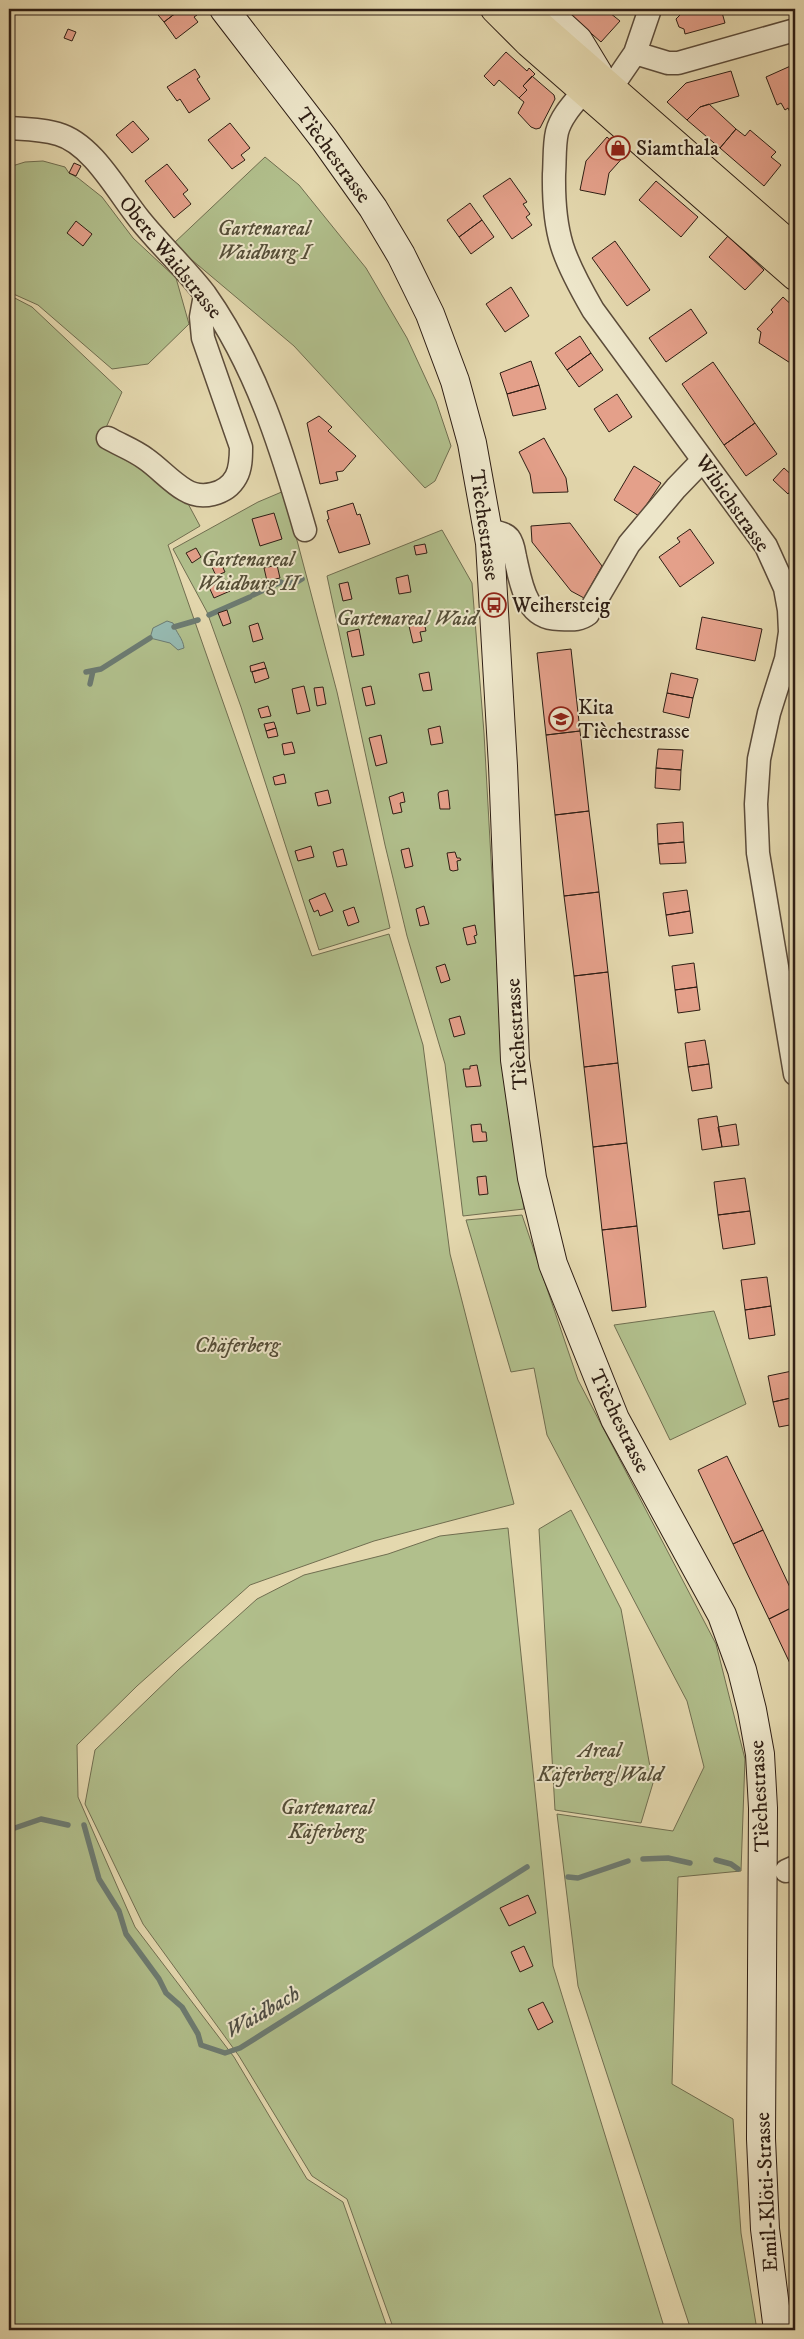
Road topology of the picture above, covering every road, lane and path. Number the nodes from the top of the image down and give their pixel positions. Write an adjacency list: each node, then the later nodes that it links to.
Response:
1 (224, 9): 18 (street, Tièchestrasse)
2 (478, 9): 8 (street)
3 (495, 9): 8 (main road)
4 (521, 9): 10 (main road)
5 (544, 9): 10 (street)
6 (650, 9): 9 (street, Wibichstrasse)
7 (795, 30): 9 (street)
8 (529, 43): 10 (main road)
9 (637, 47): 10 (street, Wibichstrasse)
10 (600, 87): 12 (main road); 13 (main road); 16 (street, Wibichstrasse)
11 (9, 128): 14 (street, Obere Waidstrasse)
12 (795, 249)
13 (795, 276)
14 (205, 295): 15 (street); 17 (street, Obere Waidstrasse)
15 (108, 438)
16 (703, 460): 18 (street); 19 (street, Wibichstrasse)
17 (305, 530)
18 (488, 530): 20 (street, Tièchestrasse)
19 (795, 1074)
20 (760, 2084): 21 (street, Emil-Klöti-Strasse)
21 (778, 2330)

